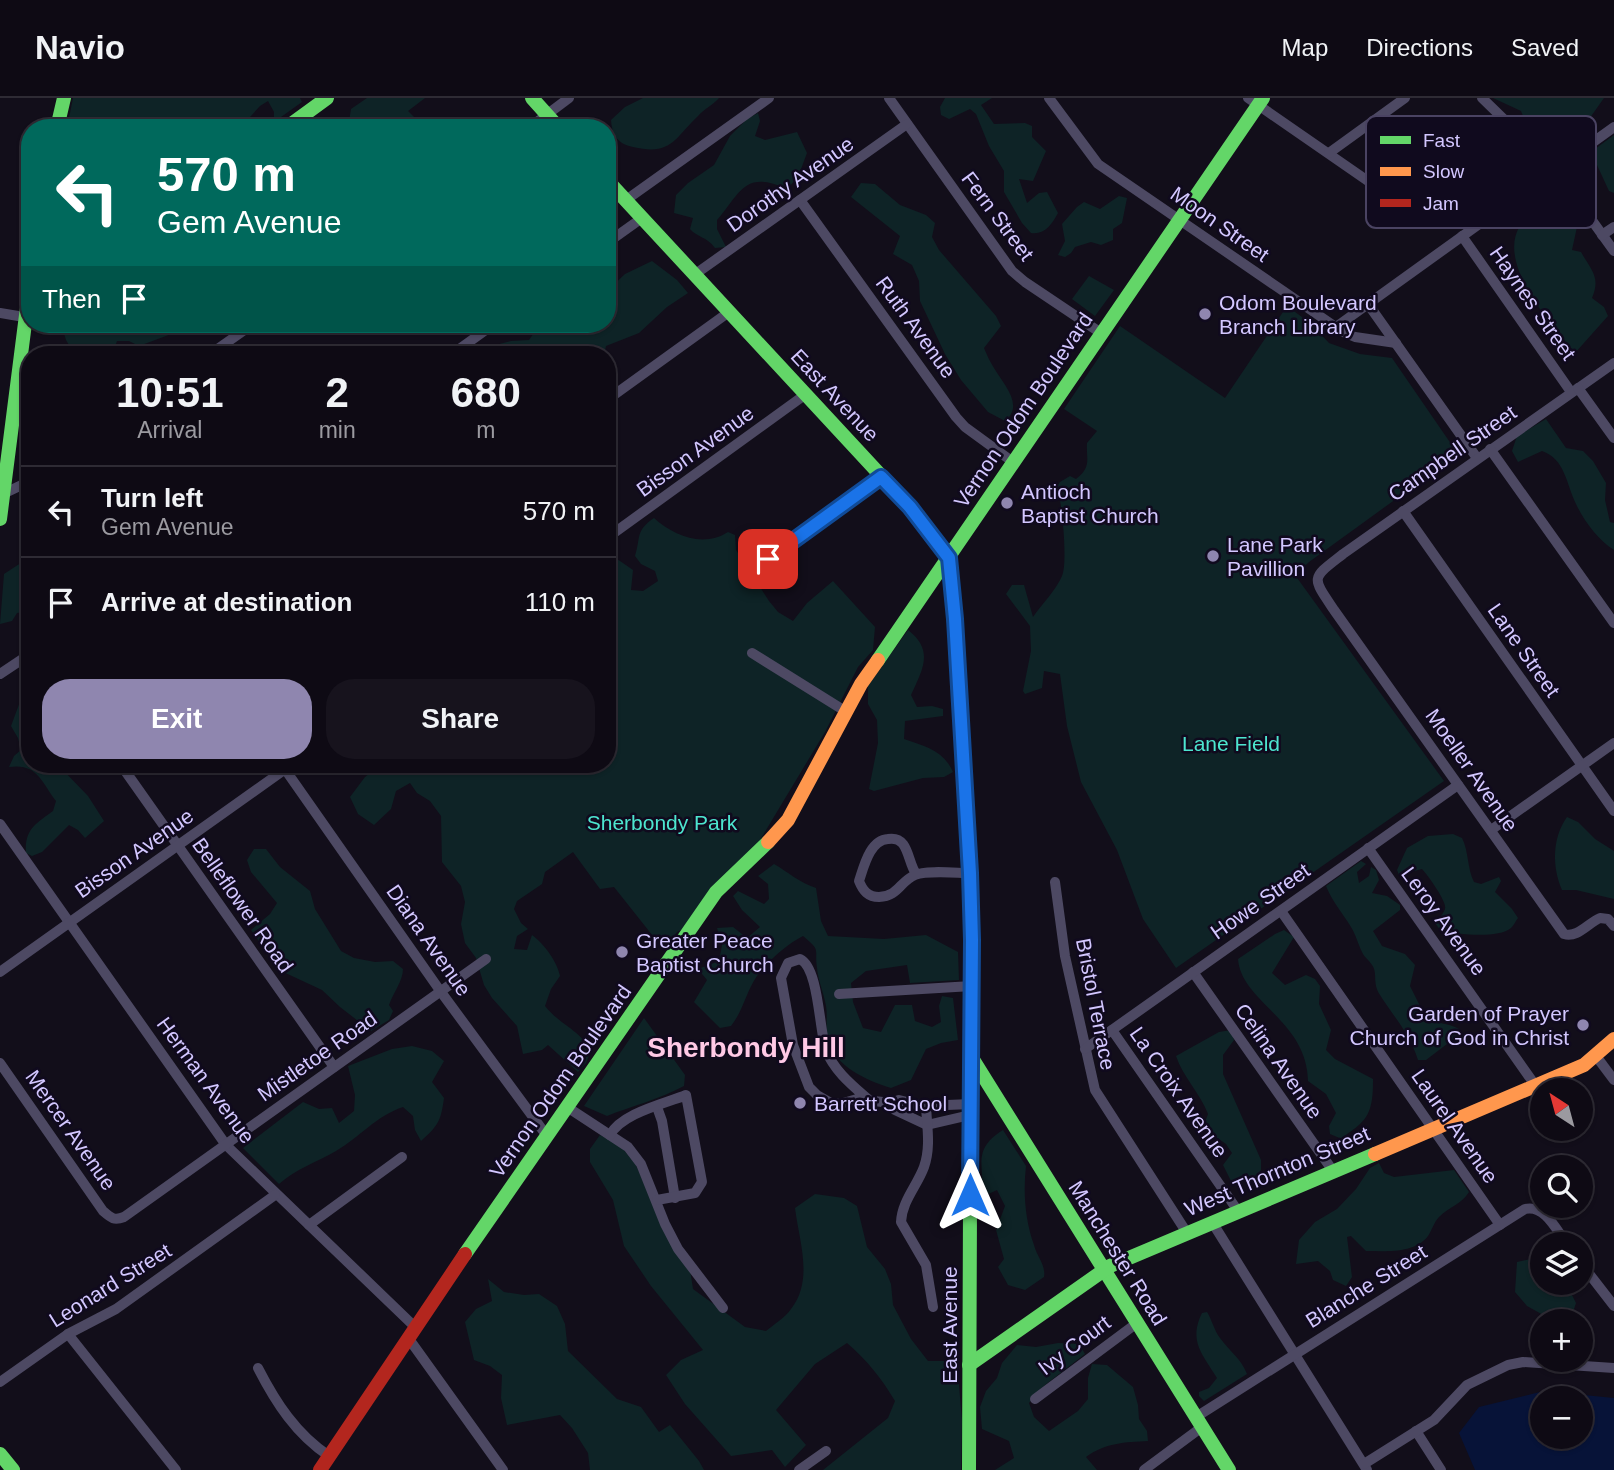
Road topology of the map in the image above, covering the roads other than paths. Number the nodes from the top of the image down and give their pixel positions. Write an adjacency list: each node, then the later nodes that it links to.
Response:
1 (64, 98): 14 (main road)
2 (327, 98): 15 (main road)
3 (532, 98): 11 (main road)
4 (569, 98): 11 (street)
5 (769, 98): 25 (street)
6 (888, 98): 18 (street, Fern Street)
7 (1049, 98): 28 (street, Moon Street)
8 (1405, 98): 12 (street)
9 (1482, 98): 13 (street)
10 (1257, 100): 22 (street); 28 (main road, Vernon Odom Boulevard)
11 (547, 115): 16 (street); 17 (main road)
12 (1380, 116)
13 (1501, 116)
14 (59, 119)
15 (298, 119)
16 (541, 119)
17 (551, 119)
18 (907, 124): 26 (street, Dorothy Avenue); 45 (street, Fern Street)
19 (1366, 126): 22 (street)
20 (1614, 127): 21 (street)
21 (1596, 140)
22 (1329, 153): 23 (street)
23 (1366, 179)
24 (616, 189): 25 (main road, East Avenue)
25 (626, 200): 27 (main road, East Avenue)
26 (800, 200): 36 (street, Dorothy Avenue); 57 (street, Ruth Avenue)
27 (642, 218): 34 (street); 36 (main road, East Avenue)
28 (1180, 219): 41 (street, Moon Street); 45 (main road, Vernon Odom Boulevard)
29 (1596, 227): 32 (street)
30 (1614, 227): 32 (street)
31 (1473, 228): 33 (street)
32 (1602, 235): 35 (street)
33 (1462, 236): 37 (street); 50 (street, Haynes Street)
34 (616, 237)
35 (1614, 251)
36 (694, 275): 38 (main road, East Avenue)
37 (1368, 304): 41 (street); 46 (street)
38 (729, 312): 51 (street); 52 (main road, East Avenue)
39 (0, 313): 40 (street)
40 (21, 316)
41 (1335, 327): 46 (street, Moon Street)
42 (22, 333): 54 (main road)
43 (240, 333): 47 (street)
44 (484, 333): 48 (street)
45 (1101, 333): 57 (main road, Vernon Odom Boulevard)
46 (1395, 343): 56 (street)
47 (222, 346)
48 (470, 346)
49 (1614, 363): 50 (street, Campbell Street)
50 (1575, 390): 53 (street, Haynes Street); 55 (street, Campbell Street)
51 (616, 394)
52 (806, 394): 58 (main road, East Avenue); 63 (street, Bisson Avenue)
53 (1614, 438)
54 (5, 442): 60 (main road)
55 (1490, 449): 56 (street, Campbell Street); 67 (street)
56 (1477, 458): 61 (street, Campbell Street)
57 (1013, 462): 64 (main road, Vernon Odom Boulevard)
58 (881, 477): 64 (main road, East Avenue); 65 (street)
59 (21, 485): 60 (street)
60 (5, 493): 62 (main road)
61 (1403, 511): 66 (street, Campbell Street); 73 (street, Lane Street)
62 (0, 519)
63 (616, 531)
64 (949, 558): 71 (main road, Vernon Odom Boulevard); 83 (main road, East Avenue)
65 (748, 574)
66 (1317, 579): 77 (street, Moeller Avenue)
67 (1614, 623)
68 (752, 653): 71 (street)
69 (21, 660): 70 (street)
70 (0, 674)
71 (845, 711): 110 (main road, Vernon Odom Boulevard)
72 (1614, 743): 73 (street)
73 (1582, 765): 78 (street, Lane Street); 80 (street)
74 (127, 773): 81 (street, Belleflower Road)
75 (276, 773): 81 (street, Bisson Avenue)
76 (291, 773): 93 (street, Diana Avenue)
77 (1458, 785): 80 (street, Moeller Avenue); 82 (street, Howe Street)
78 (1614, 811)
79 (0, 824): 87 (street, Herman Avenue)
80 (1491, 830): 88 (street, Moeller Avenue)
81 (177, 846): 87 (street, Bisson Avenue); 101 (street, Belleflower Road)
82 (1368, 848): 86 (street, Howe Street); 102 (street, Leroy Avenue)
83 (970, 873): 84 (street); 92 (main road, East Avenue)
84 (916, 874): 84 (street)
85 (1055, 882): 97 (street, Bristol Terrace)
86 (1281, 911): 91 (street, Howe Street); 113 (street, Laurel Avenue)
87 (70, 922): 90 (street, Bisson Avenue); 116 (street, Herman Avenue)
88 (1614, 926)
89 (486, 960): 93 (street, Mistletoe Road)
90 (0, 972)
91 (1193, 972): 95 (street, Howe Street); 118 (street, Celina Avenue)
92 (972, 986): 94 (street); 99 (main road, East Avenue)
93 (441, 992): 101 (street, Mistletoe Road); 115 (street, Diana Avenue)
94 (839, 994)
95 (1112, 1030): 97 (street, Howe Street); 122 (street, La Croix Avenue)
96 (1614, 1040): 98 (main road, West Thornton Street)
97 (1085, 1049): 128 (street, Bristol Terrace)
98 (1596, 1056): 103 (main road, West Thornton Street); 104 (street)
99 (972, 1058): 111 (main road, East Avenue); 129 (main road, Manchester Road)
100 (0, 1063): 123 (street, Mercer Avenue)
101 (334, 1067): 116 (street, Mistletoe Road)
102 (1530, 1078)
103 (1552, 1078)
104 (1614, 1080)
105 (1530, 1087): 113 (main road, West Thornton Street)
106 (869, 1100): 106 (street); 107 (street)
107 (891, 1103): 108 (street); 112 (street)
108 (926, 1106): 111 (street); 112 (street)
109 (657, 1107): 114 (street); 120 (street); 120 (street)
110 (567, 1108): 114 (street); 115 (main road, Vernon Odom Boulevard)
111 (971, 1110): 112 (street); 138 (main road, East Avenue)
112 (927, 1125): 132 (street)
113 (1433, 1128): 118 (main road, West Thornton Street); 126 (street, Laurel Avenue)
114 (610, 1135): 121 (street)
115 (547, 1136): 135 (main road, Vernon Odom Boulevard)
116 (226, 1145): 119 (street, Herman Avenue); 123 (street, Mistletoe Road)
117 (402, 1157): 125 (street)
118 (1333, 1171): 122 (main road, West Thornton Street)
119 (275, 1195): 125 (street, Herman Avenue); 136 (street, Leonard Street)
120 (676, 1198): 121 (street)
121 (657, 1200): 133 (street)
122 (1238, 1211): 124 (main road, West Thornton Street)
123 (111, 1219)
124 (1212, 1222): 128 (main road, West Thornton Street); 137 (street)
125 (309, 1225): 135 (street, Herman Avenue)
126 (1500, 1225): 127 (street, Blanche Street); 137 (street, Blanche Street)
127 (1558, 1232)
128 (1186, 1233): 129 (main road, West Thornton Street)
129 (1104, 1269): 134 (main road, Manchester Road); 138 (main road, West Thornton Street)
130 (1593, 1279): 131 (street)
131 (1614, 1306)
132 (933, 1307)
133 (723, 1308)
134 (1137, 1323): 142 (street, Ivy Court); 143 (main road, Manchester Road)
135 (412, 1333): 147 (main road, Vernon Odom Boulevard); 152 (street, Herman Avenue)
136 (68, 1334): 141 (street, Leonard Street); 150 (street)
137 (1295, 1354): 143 (street, Blanche Street); 148 (street)
138 (970, 1365): 154 (main road, East Avenue)
139 (258, 1368): 147 (street)
140 (1614, 1368): 144 (street)
141 (0, 1382)
142 (1035, 1399)
143 (1199, 1422): 155 (street, Blanche Street); 156 (main road, Manchester Road)
144 (1416, 1431): 148 (street); 157 (street)
145 (826, 1451): 153 (street)
146 (0, 1454): 149 (main road)
147 (329, 1456): 151 (main road, Vernon Odom Boulevard)
148 (1365, 1467)
149 (13, 1470)
150 (176, 1470)
151 (320, 1470)
152 (503, 1470)
153 (799, 1470)
154 (969, 1470)
155 (1144, 1470)
156 (1229, 1470)
157 (1441, 1470)

